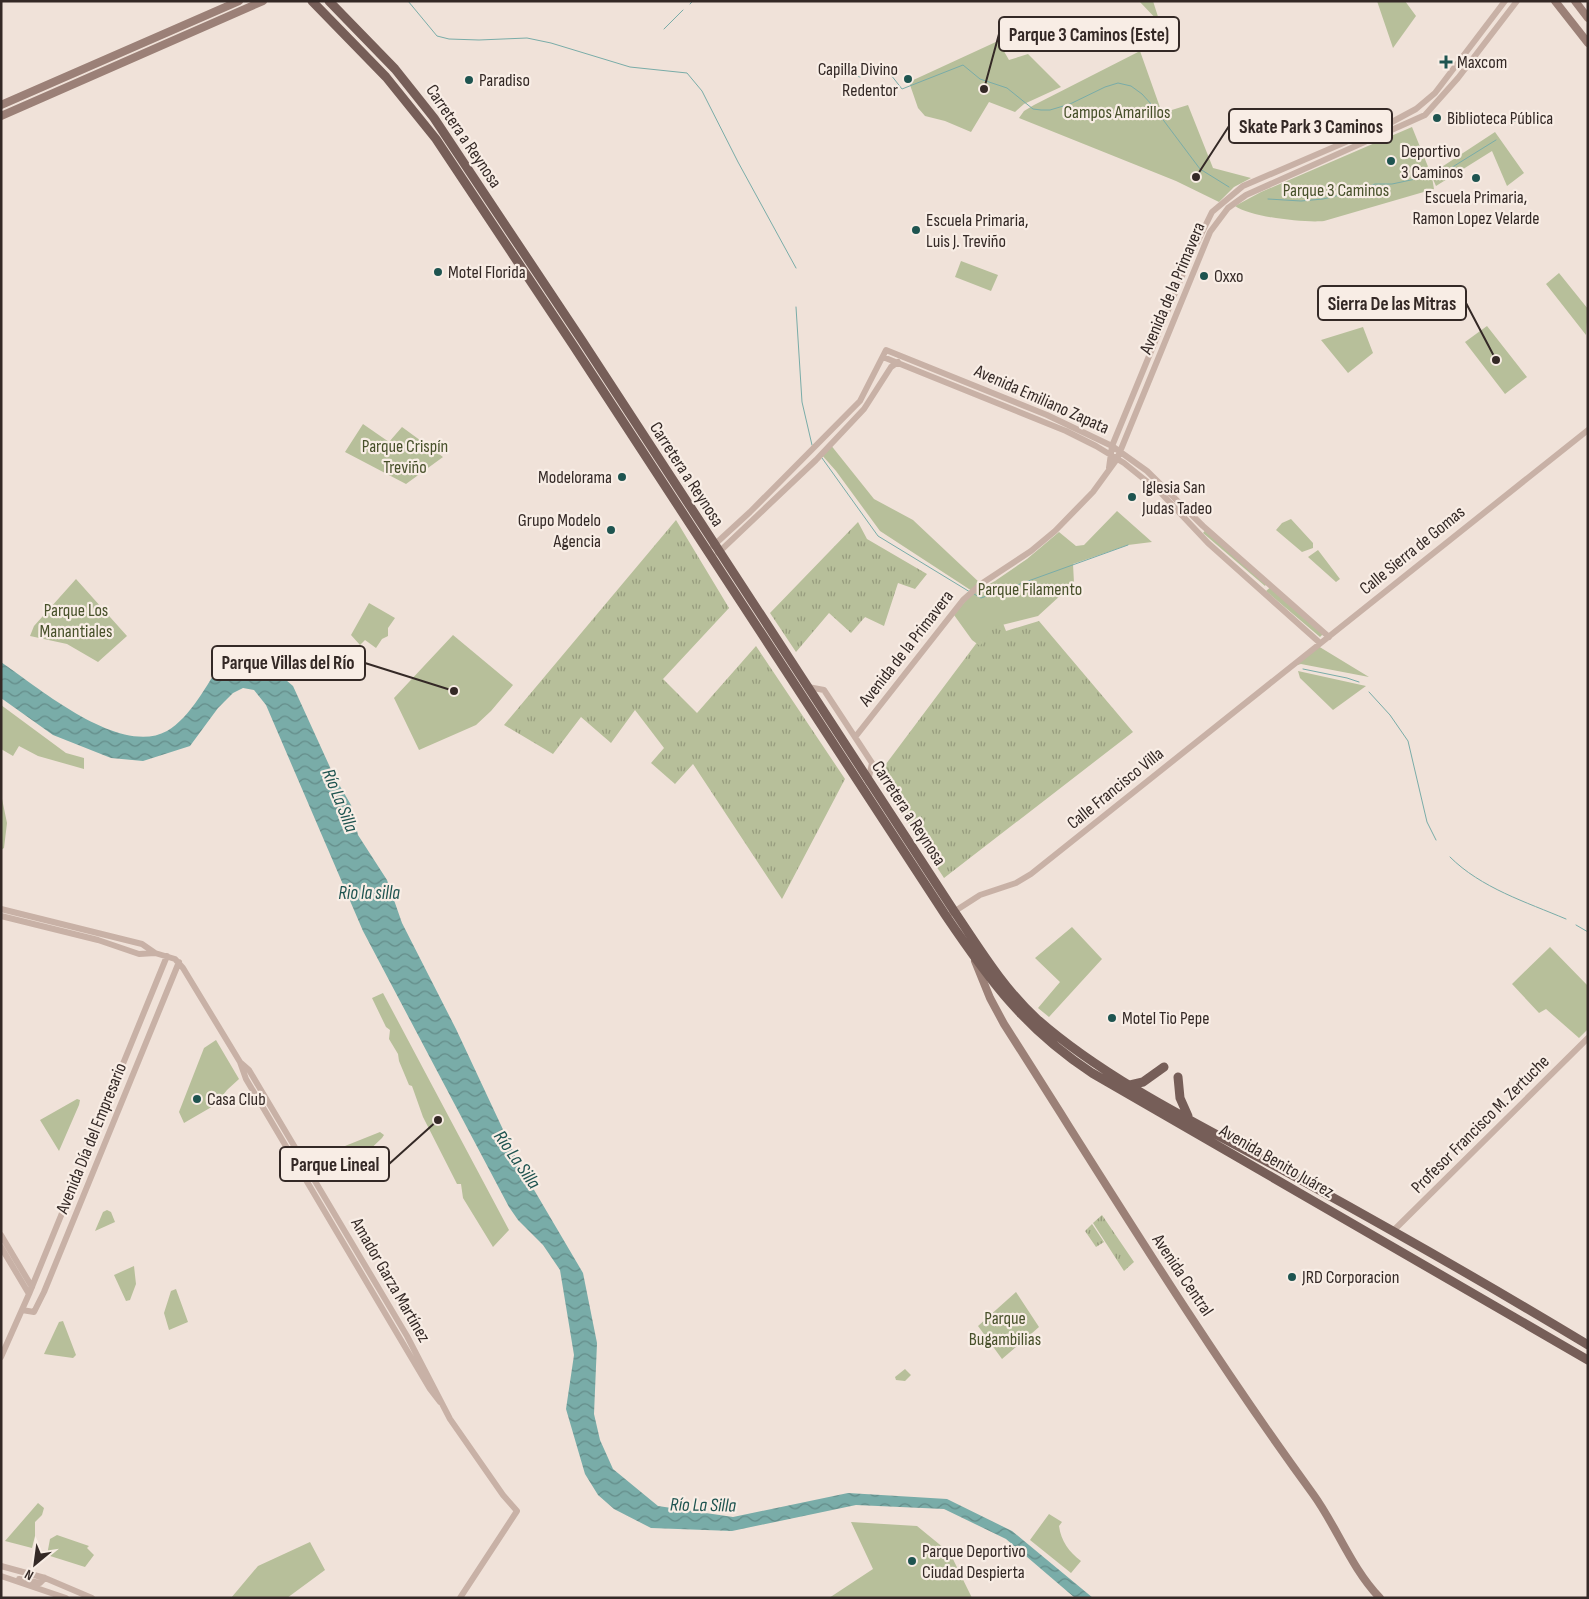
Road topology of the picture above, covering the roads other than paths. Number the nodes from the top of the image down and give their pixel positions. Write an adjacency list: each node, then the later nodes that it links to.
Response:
1 (239, 1): 12 (main road)
2 (263, 1): 13 (main road)
3 (329, 1): 11 (main road, Carretera a Reynosa)
4 (1505, 1): 19 (street, Avenida de la Primavera)
5 (1516, 1): 21 (street, Avenida de la Primavera)
6 (1555, 1): 10 (main road)
7 (1575, 1): 9 (main road)
8 (314, 3): 11 (main road); 25 (main road, Carretera a Reynosa)
9 (1588, 18)
10 (1588, 43)
11 (391, 66): 25 (main road, Carretera a Reynosa)
12 (3, 104): 13 (main road)
13 (10, 112): 14 (main road)
14 (1, 116)
15 (885, 353): 16 (street, Avenida Emiliano Zapata); 18 (street); 19 (street, Avenida Emiliano Zapata)
16 (898, 362): 20 (street); 22 (street, Avenida Emiliano Zapata)
17 (1588, 430): 26 (street, Calle Sierra de Gomas)
18 (820, 442): 20 (street); 25 (street)
19 (1112, 446): 21 (street, Avenida Emiliano Zapata); 22 (street, Avenida de la Primavera)
20 (826, 448): 25 (street)
21 (1121, 452): 23 (street, Avenida de la Primavera); 26 (street, Avenida Emiliano Zapata)
22 (1110, 454): 23 (street, Avenida Emiliano Zapata); 24 (street, Avenida de la Primavera)
23 (1117, 458): 24 (street, Avenida de la Primavera); 27 (street, Avenida Emiliano Zapata)
24 (1109, 468): 30 (street, Avenida de la Primavera)
25 (712, 552): 29 (main road, Carretera a Reynosa); 32 (main road, Carretera a Reynosa)
26 (1329, 637): 27 (street, Calle Sierra de Gomas)
27 (1320, 643): 28 (street, Calle Sierra de Gomas)
28 (1292, 666): 35 (street, Calle Francisco Villa)
29 (808, 687): 30 (street); 31 (main road, Carretera a Reynosa)
30 (856, 736): 31 (street)
31 (868, 782): 33 (main road, Carretera a Reynosa)
32 (858, 783): 33 (main road); 37 (main road, Carretera a Reynosa)
33 (880, 800): 35 (main road, Carretera a Reynosa)
34 (1, 908): 36 (street)
35 (954, 911): 37 (street, Calle Francisco Villa); 41 (main road, Carretera a Reynosa)
36 (6, 915): 38 (street)
37 (946, 916): 39 (main road, Carretera a Reynosa)
38 (167, 956): 40 (street); 50 (street, Avenida Día del Empresario)
39 (975, 959): 46 (main road, Avenida Benito Juárez); 75 (main road, Avenida Central)
40 (179, 962): 43 (street, Amador Garza Martínez); 52 (street, Avenida Día del Empresario)
41 (1001, 979): 47 (main road, Avenida Benito Juárez)
42 (1588, 1038): 54 (street, Profesor Francisco M. Zertuche)
43 (240, 1062): 67 (street, Amador Garza Martínez); 67 (street, Amador Garza Martínez)
44 (1164, 1067): 47 (main road)
45 (1178, 1077): 49 (main road)
46 (1105, 1081): 48 (main road); 51 (main road, Avenida Benito Juárez)
47 (1130, 1085): 48 (main road, Avenida Benito Juárez)
48 (1154, 1099): 49 (main road, Avenida Benito Juárez); 51 (main road)
49 (1190, 1118): 54 (main road, Avenida Benito Juárez)
50 (94, 1132): 52 (street); 60 (street, Avenida Día del Empresario)
51 (1197, 1134): 53 (main road, Avenida Benito Juárez)
52 (107, 1137): 62 (street, Avenida Día del Empresario)
53 (1353, 1222): 54 (main road); 57 (main road, Avenida Benito Juárez)
54 (1393, 1231): 57 (main road); 59 (main road, Avenida Benito Juárez)
55 (1, 1235): 60 (street)
56 (1, 1247): 61 (street)
57 (1399, 1252): 58 (main road, Avenida Benito Juárez)
58 (1410, 1258): 59 (main road); 63 (main road, Avenida Benito Juárez)
59 (1446, 1262): 64 (main road, Avenida Benito Juárez)
60 (32, 1287): 61 (street, Avenida Día del Empresario)
61 (29, 1294): 62 (street, Avenida Día del Empresario)
62 (22, 1310): 65 (street, Avenida Día del Empresario)
63 (1552, 1339): 64 (main road); 66 (main road, Avenida Benito Juárez)
64 (1588, 1346)
65 (1, 1357)
66 (1588, 1360)
67 (440, 1402): 74 (street, Amador Garza Martínez)
68 (1, 1566): 70 (street)
69 (1, 1576): 71 (street)
70 (44, 1578): 71 (street); 73 (street)
71 (13, 1580): 72 (street)
72 (66, 1598)
73 (92, 1598)
74 (460, 1598)
75 (1380, 1598)

